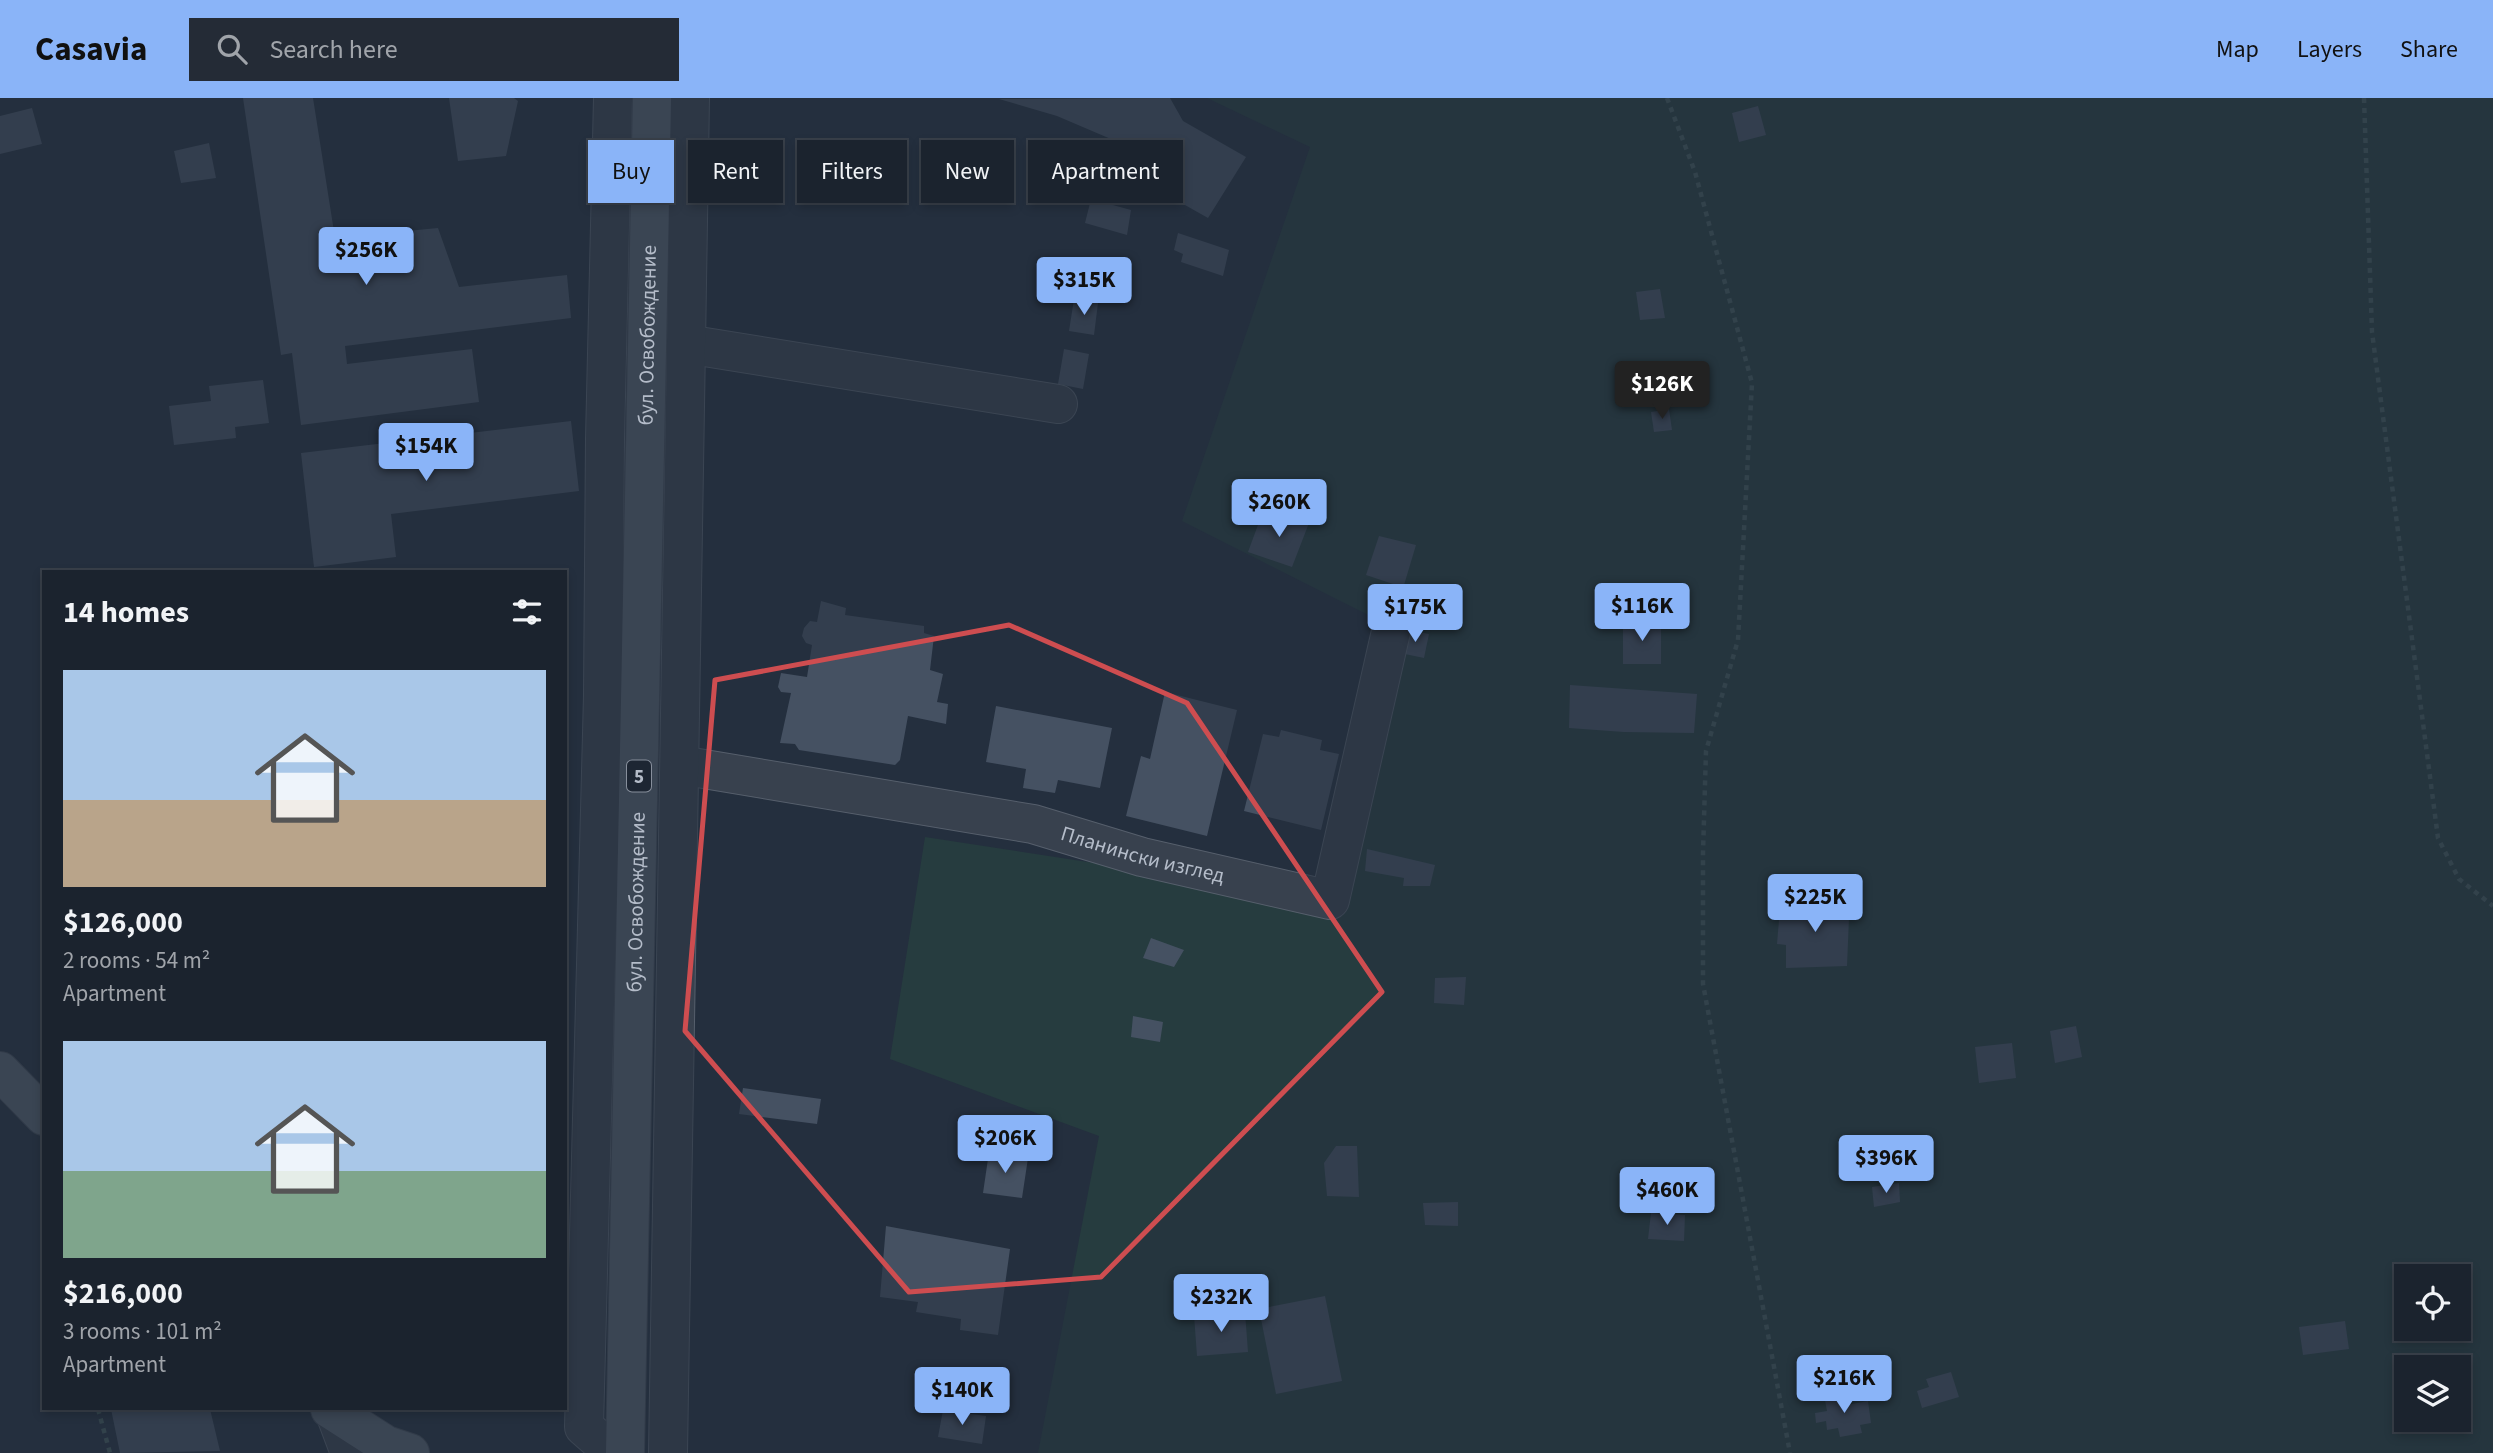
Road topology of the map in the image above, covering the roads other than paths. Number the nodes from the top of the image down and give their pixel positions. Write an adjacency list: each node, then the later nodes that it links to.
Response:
1 (613, 98): 13 (street)
2 (652, 98): 14 (main road, бул. Освобождение / 5)
3 (690, 98): 4 (street)
4 (686, 344): 5 (street); 7 (street)
5 (1058, 404)
6 (1392, 627): 7 (street, Планински изглед)
7 (680, 765): 15 (street)
8 (0, 1071): 9 (main road)
9 (42, 1114)
10 (333, 1411): 11 (street); 12 (main road)
11 (350, 1453)
12 (410, 1453)
13 (614, 1453)
14 (625, 1453)
15 (668, 1453)

